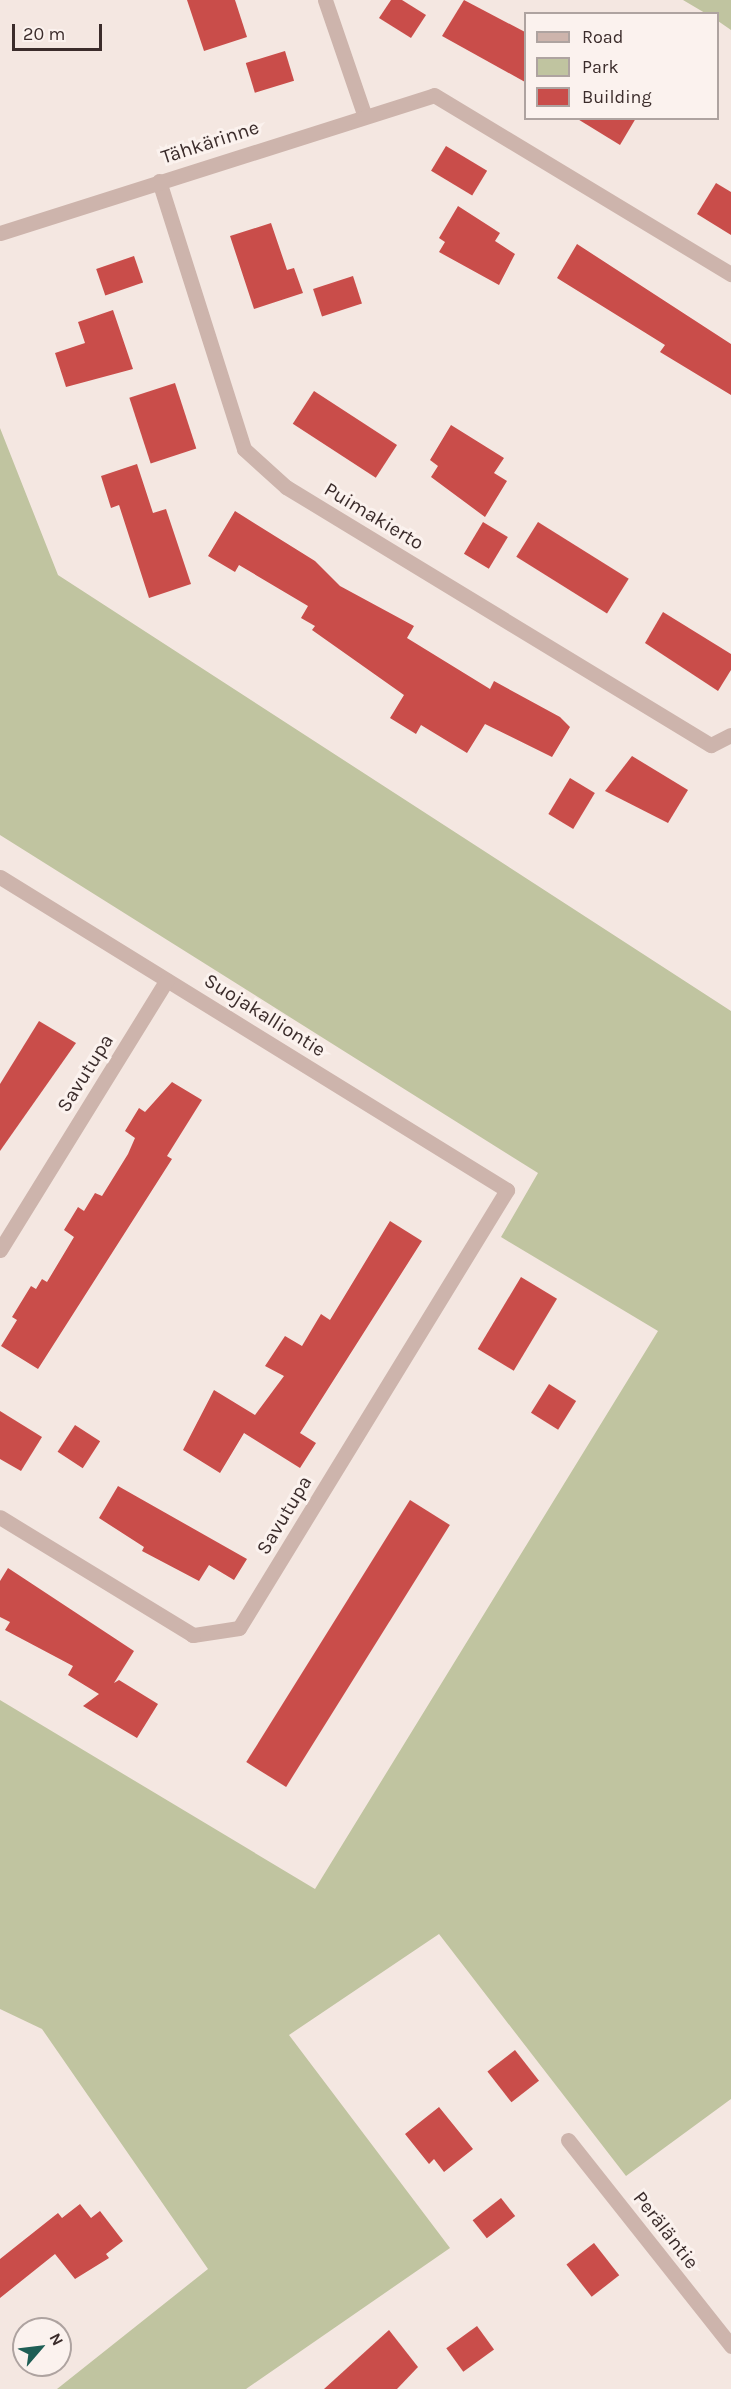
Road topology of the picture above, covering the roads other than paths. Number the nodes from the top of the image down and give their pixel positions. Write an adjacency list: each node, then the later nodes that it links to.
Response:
1 (325, 0): 2 (street)
2 (364, 114): 3 (street, Tähkärinne); 5 (street, Tähkärinne)
3 (159, 181): 4 (street, Tähkärinne); 6 (street, Puimakierto)
4 (0, 232)
5 (731, 274)
6 (731, 735)
7 (0, 877): 8 (street, Suojakalliontie)
8 (167, 980): 9 (street, Suojakalliontie); 10 (street, Savutupa)
9 (507, 1190): 11 (street, Savutupa)
10 (0, 1250)
11 (0, 1517)
12 (568, 2140): 13 (street, Peräläntie)
13 (731, 2346)

